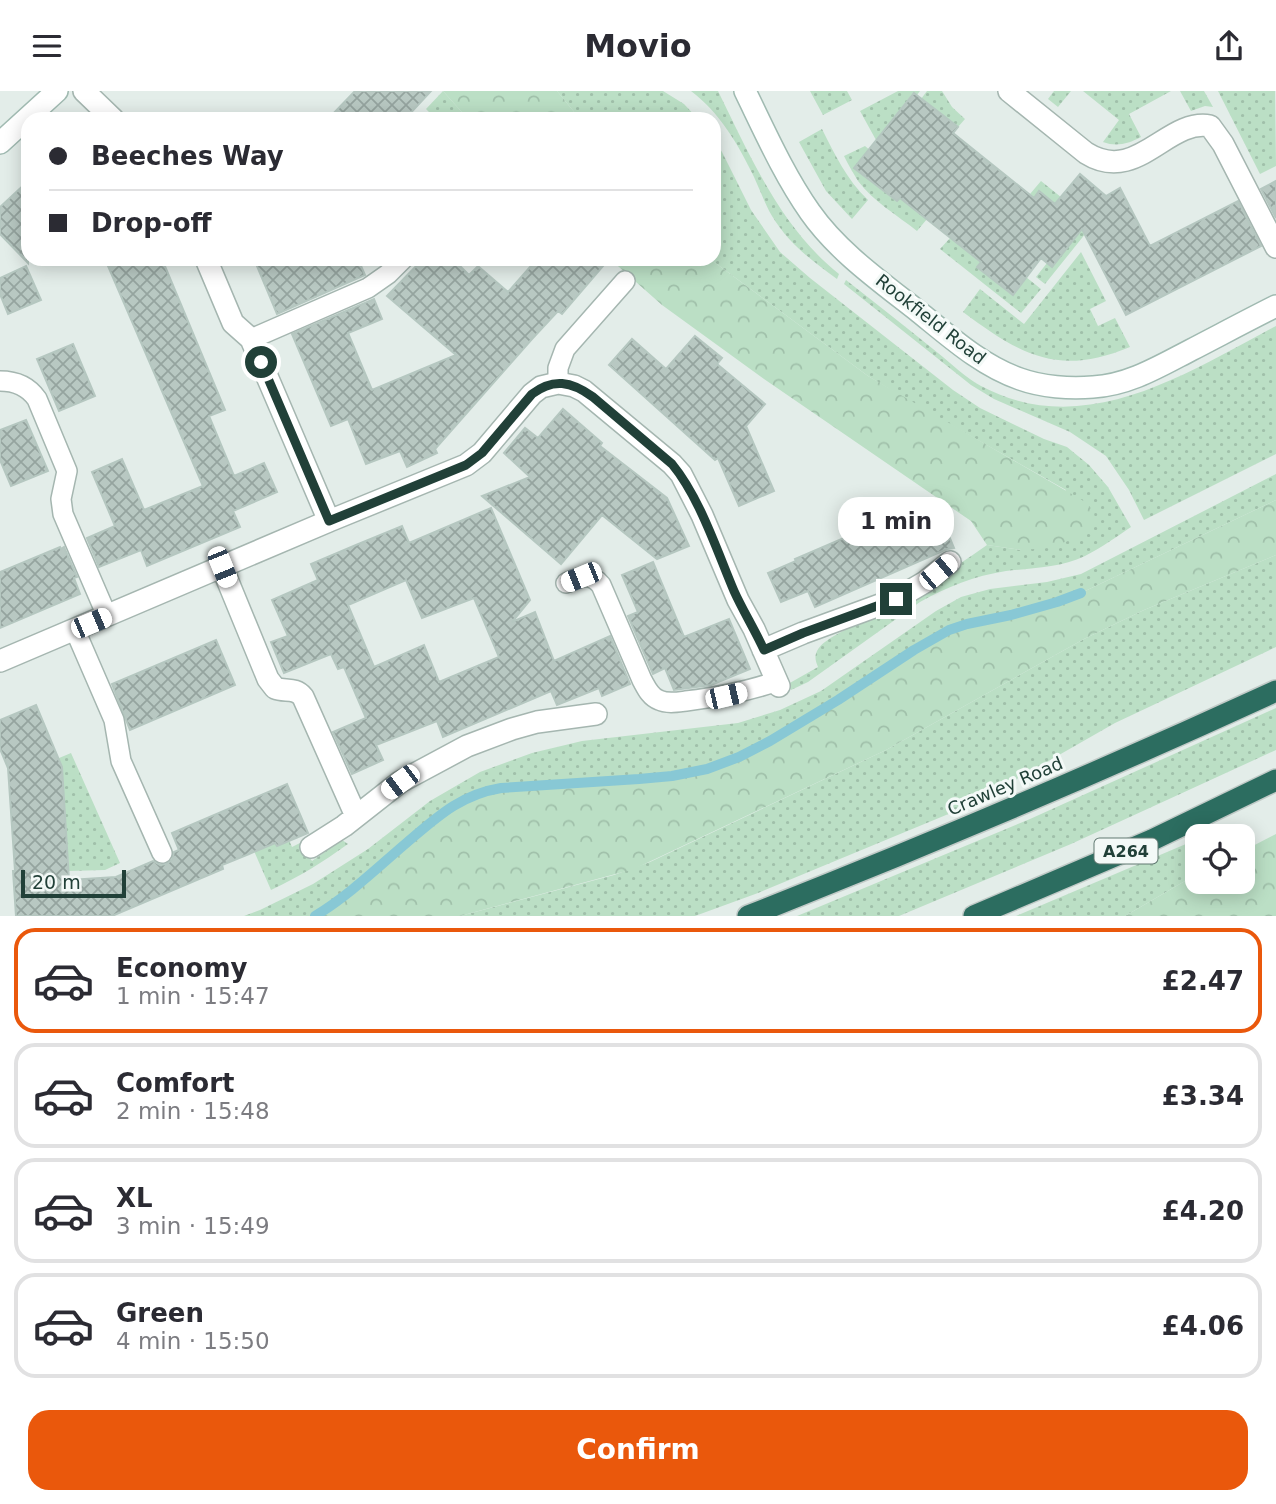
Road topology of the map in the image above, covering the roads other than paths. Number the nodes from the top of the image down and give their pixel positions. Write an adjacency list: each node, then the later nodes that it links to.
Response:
1 (57, 91): 5 (street)
2 (84, 91): 6 (street)
3 (745, 91): 13 (street, Rookfield Road)
4 (1009, 91): 9 (street)
5 (34, 112)
6 (106, 112)
7 (21, 124): 8 (street)
8 (0, 143)
9 (1276, 247)
10 (209, 266): 14 (street)
11 (396, 266): 14 (lane)
12 (625, 281): 16 (lane)
13 (1276, 306)
14 (251, 339): 17 (street)
15 (0, 381): 21 (lane)
16 (558, 383): 17 (street); 23 (street)
17 (329, 521): 19 (street)
18 (950, 562): 23 (street)
19 (222, 567): 21 (street); 29 (street)
20 (566, 583): 25 (lane)
21 (107, 616): 22 (street)
22 (75, 629): 24 (street); 31 (lane)
23 (764, 650): 25 (street)
24 (0, 661)
25 (778, 683)
26 (1276, 691): 32 (highway, Crawley Road)
27 (596, 714): 29 (street)
28 (1276, 780): 33 (highway, A264)
29 (356, 816): 30 (street)
30 (311, 847)
31 (162, 853)
32 (748, 916)
33 (974, 916)

